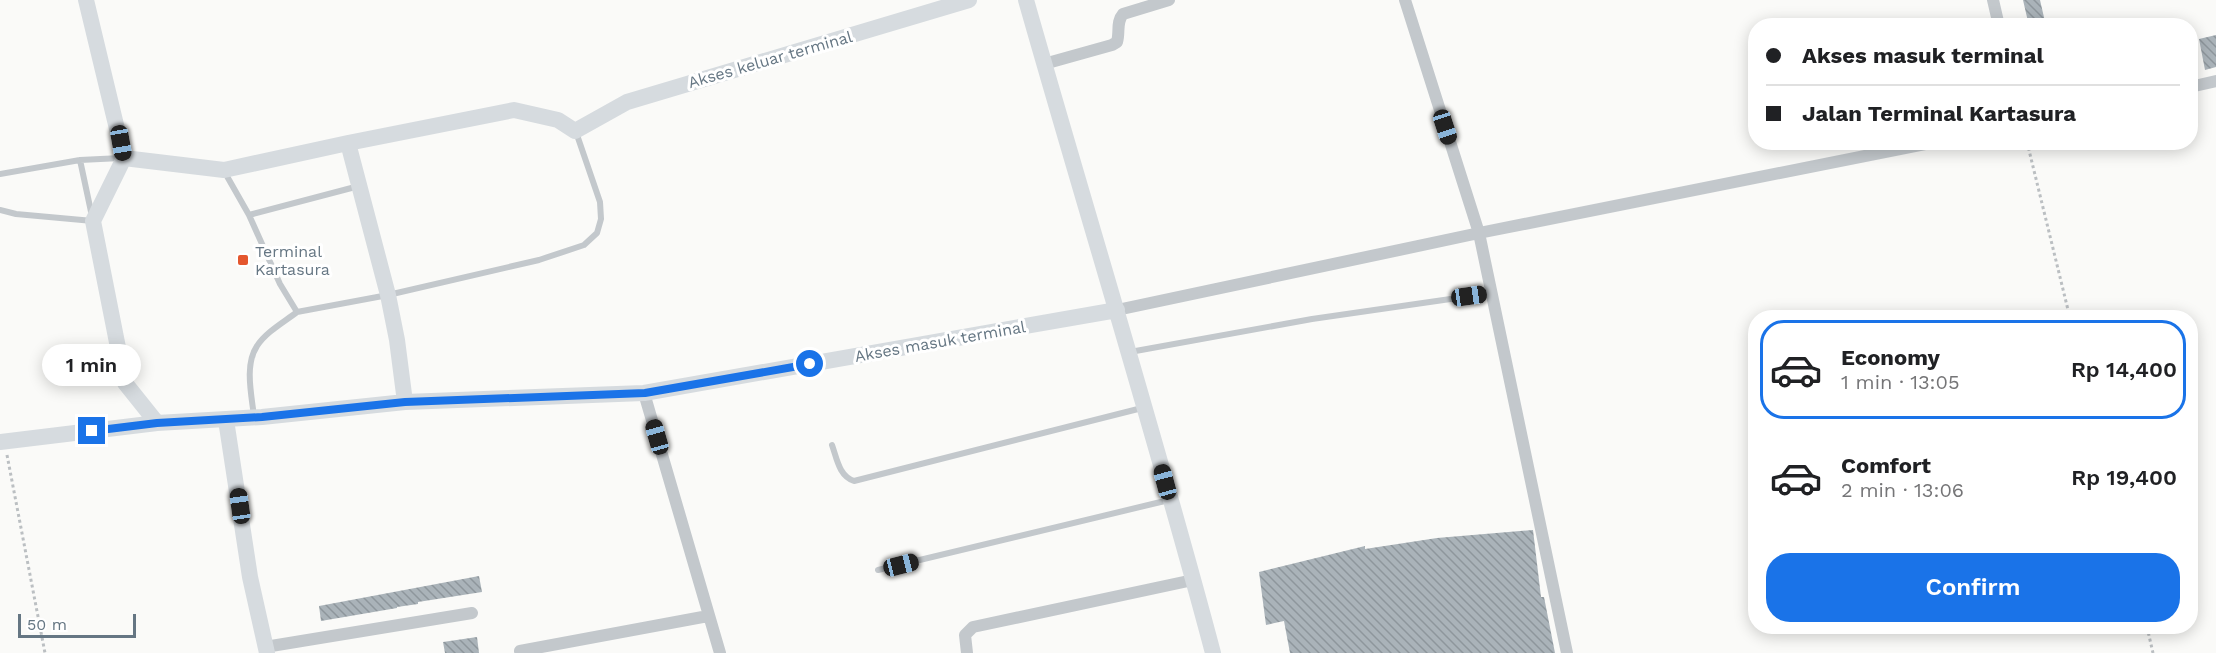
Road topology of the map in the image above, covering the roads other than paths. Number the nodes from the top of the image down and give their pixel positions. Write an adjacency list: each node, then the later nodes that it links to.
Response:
1 (86, 0): 14 (street)
2 (969, 0): 11 (street, Akses keluar terminal)
3 (1026, 0): 8 (street)
4 (1169, 0): 8 (street)
5 (1405, 0): 22 (street)
6 (1993, 0): 7 (street)
7 (1997, 18)
8 (1044, 64): 25 (street)
9 (2216, 81): 10 (street)
10 (2198, 85)
11 (575, 131): 12 (street); 24 (lane)
12 (348, 143): 16 (street); 18 (street)
13 (1895, 150): 22 (street)
14 (124, 158): 15 (lane); 16 (street); 21 (street)
15 (80, 160): 17 (lane); 21 (lane)
16 (224, 170): 20 (lane)
17 (0, 174)
18 (359, 186): 20 (lane); 24 (street)
19 (0, 210): 21 (lane)
20 (249, 215): 26 (lane)
21 (93, 221): 33 (street)
22 (1479, 233): 23 (street); 25 (street)
23 (1492, 293): 27 (lane); 46 (street)
24 (388, 295): 26 (lane); 29 (street)
25 (1117, 310): 27 (street); 28 (street, Akses masuk terminal)
26 (297, 312): 31 (lane)
27 (1129, 352): 30 (street)
28 (645, 393): 29 (street, Akses masuk terminal); 40 (street)
29 (405, 402): 31 (street, Akses masuk terminal)
30 (1144, 407): 35 (lane); 36 (street)
31 (254, 418): 32 (street, Akses masuk terminal)
32 (226, 420): 33 (street, Akses masuk terminal); 41 (street)
33 (157, 423): 34 (street, Akses masuk terminal)
34 (2, 442)
35 (832, 445)
36 (1170, 499): 37 (lane); 38 (street)
37 (878, 570)
38 (1193, 580): 44 (street); 45 (street)
39 (472, 613): 41 (street)
40 (708, 616): 42 (street); 43 (street)
41 (266, 650)
42 (520, 651)
43 (720, 653)
44 (967, 653)
45 (1213, 653)
46 (1568, 653)

